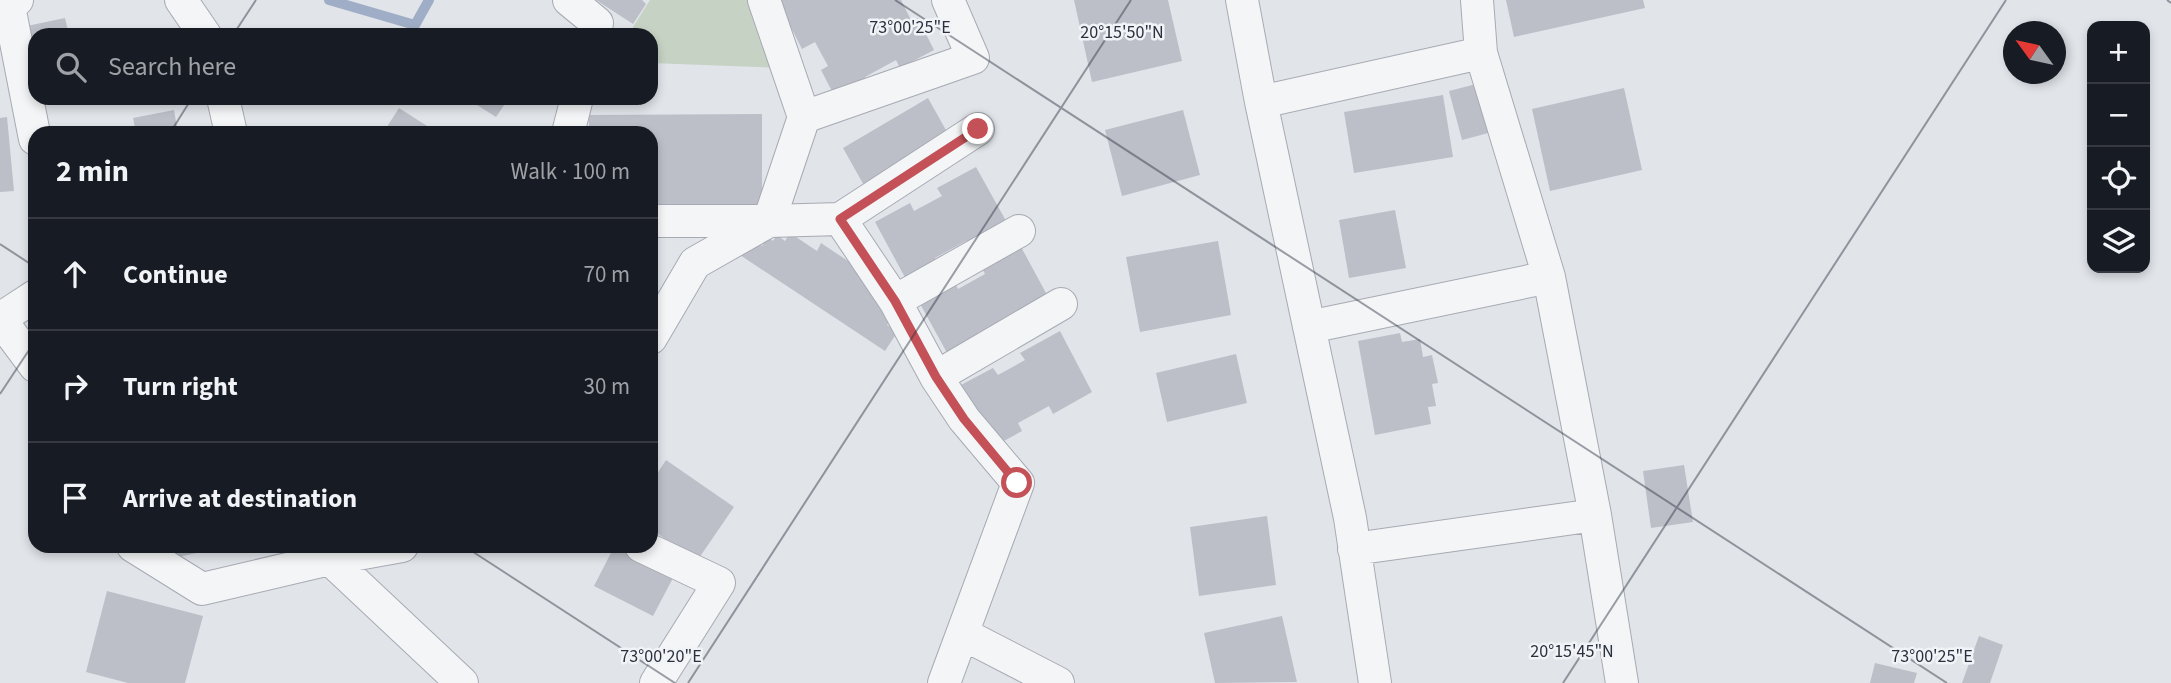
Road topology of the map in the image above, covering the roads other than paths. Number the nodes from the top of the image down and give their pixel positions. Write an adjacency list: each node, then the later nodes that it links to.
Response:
1 (17, 0): 11 (street)
2 (181, 0): 8 (street)
3 (569, 0): 9 (street)
4 (764, 0): 15 (street)
5 (948, 0): 15 (street)
6 (1242, 0): 12 (street)
7 (1477, 0): 10 (street)
8 (200, 28)
9 (595, 28)
10 (1481, 53): 12 (street); 24 (street)
11 (12, 88): 16 (street)
12 (1261, 102): 30 (street)
13 (225, 105): 17 (street)
14 (575, 105): 18 (street)
15 (804, 117): 22 (street)
16 (29, 126)
17 (229, 126)
18 (570, 126)
19 (978, 129): 20 (street)
20 (840, 219): 22 (street); 26 (street)
21 (658, 221): 22 (street)
22 (769, 221): 29 (street)
23 (1019, 231): 26 (street)
24 (1549, 277): 30 (street); 33 (street)
25 (28, 301): 28 (street)
26 (895, 301): 32 (street)
27 (1061, 304): 32 (street)
28 (0, 319): 31 (street)
29 (658, 326)
30 (1309, 327): 34 (street)
31 (28, 357)
32 (936, 377): 39 (street)
33 (1595, 515): 34 (street); 45 (street)
34 (1354, 549): 44 (street)
35 (144, 553): 36 (street)
36 (326, 553)
37 (330, 553): 40 (street)
38 (655, 553): 41 (street)
39 (963, 634): 42 (street); 43 (street)
40 (462, 683)
41 (656, 683)
42 (944, 683)
43 (1058, 683)
44 (1375, 683)
45 (1622, 683)

